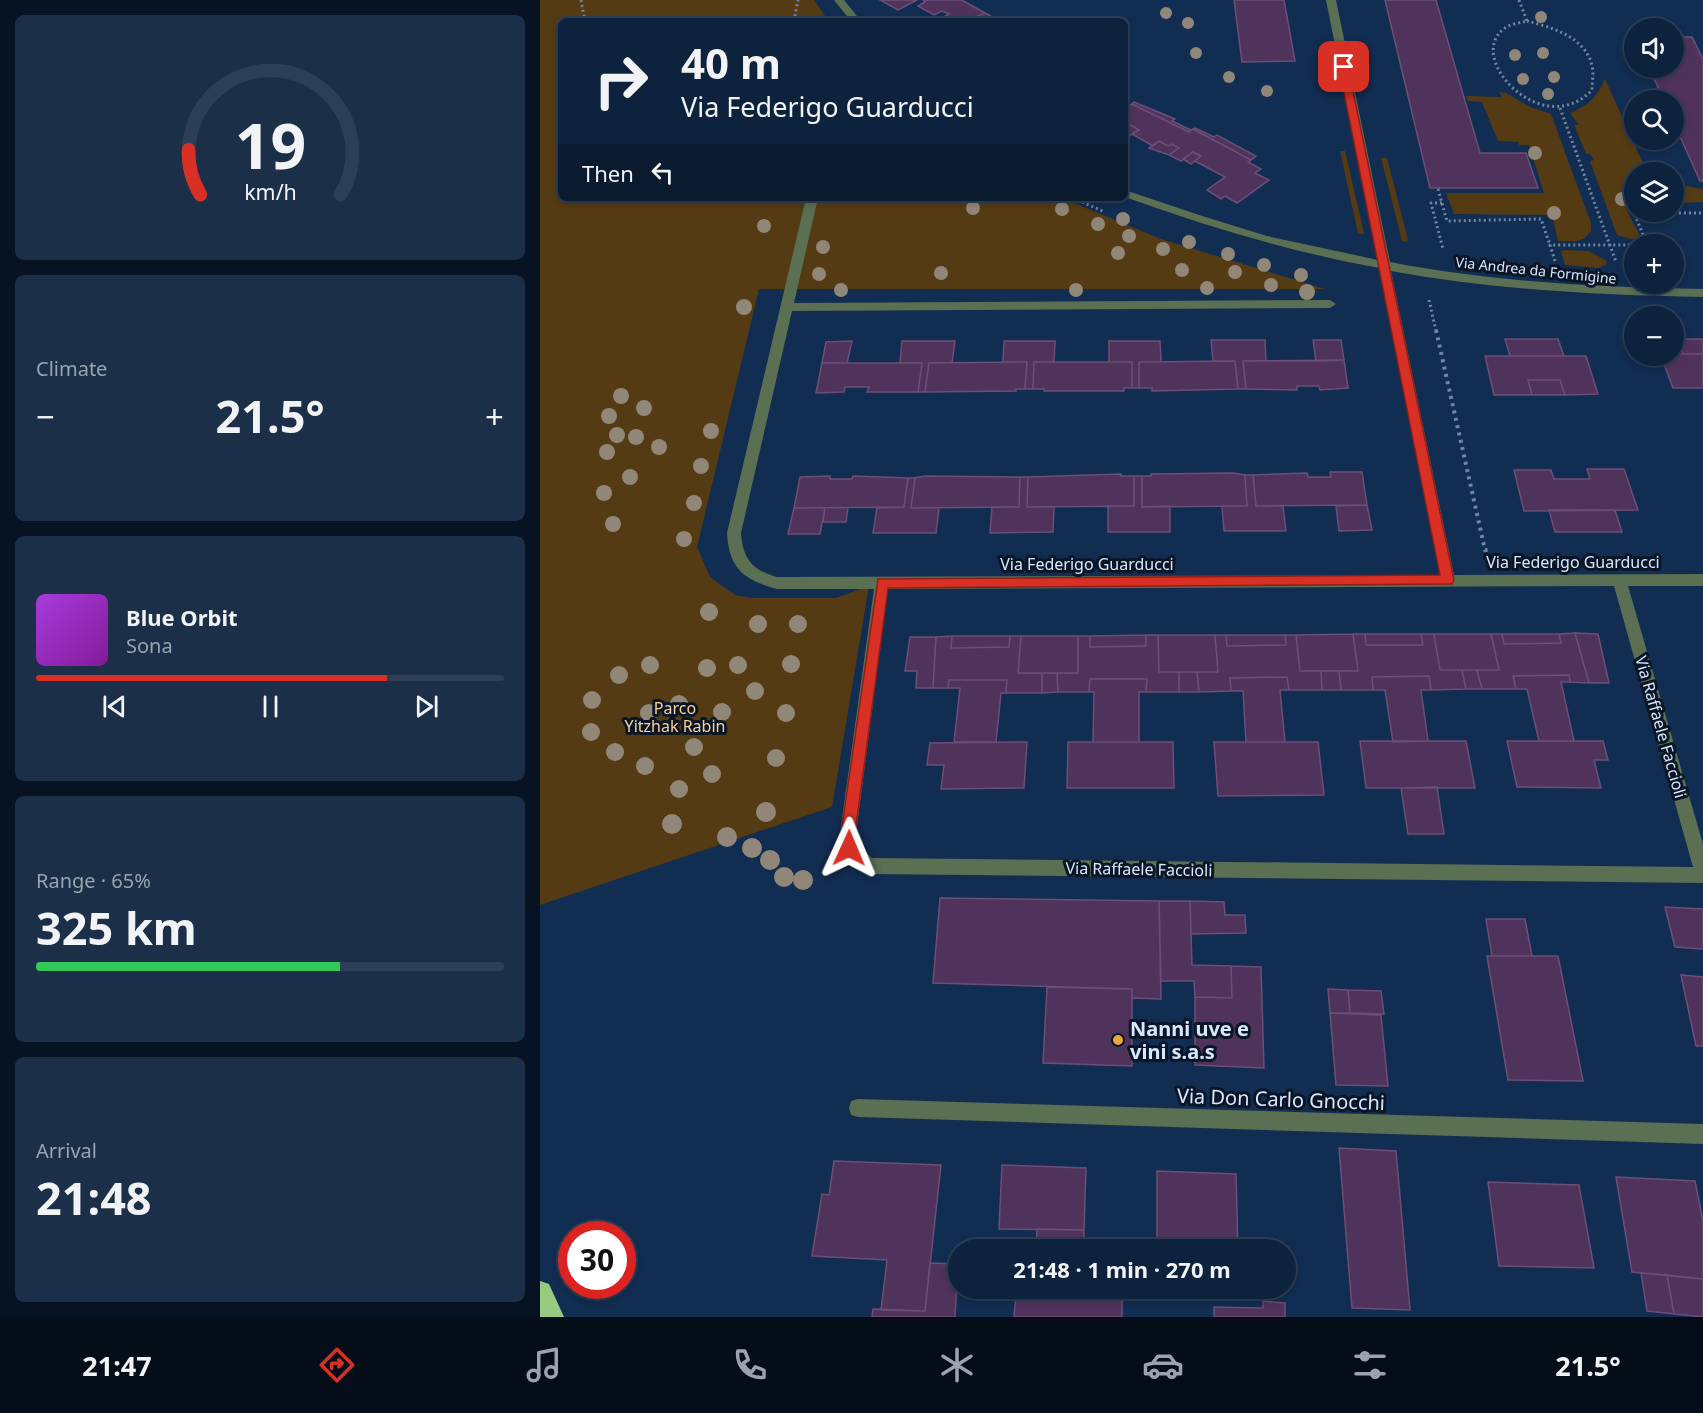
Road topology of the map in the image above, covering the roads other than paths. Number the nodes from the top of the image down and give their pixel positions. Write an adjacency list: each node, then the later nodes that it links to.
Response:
1 (839, 0): 3 (street)
2 (1330, 0): 6 (street)
3 (854, 18)
4 (1128, 194): 6 (street, Via Andrea da Formigine)
5 (811, 201): 9 (street, Via Federigo Guarducci)
6 (1383, 266): 7 (street, Via Andrea da Formigine); 10 (street)
7 (1703, 293)
8 (1330, 304): 9 (street)
9 (786, 307): 13 (street, Via Federigo Guarducci)
10 (1448, 580): 11 (street, Via Federigo Guarducci); 13 (street, Via Federigo Guarducci)
11 (1619, 580): 12 (street, Via Federigo Guarducci); 14 (street, Via Raffaele Faccioli)
12 (1703, 580)
13 (882, 583): 14 (street, Via Raffaele Faccioli)
14 (1703, 874)
15 (858, 1108): 16 (street, Via Don Carlo Gnocchi)
16 (1703, 1134)
17 (540, 1293): 18 (highway)
18 (552, 1317)

